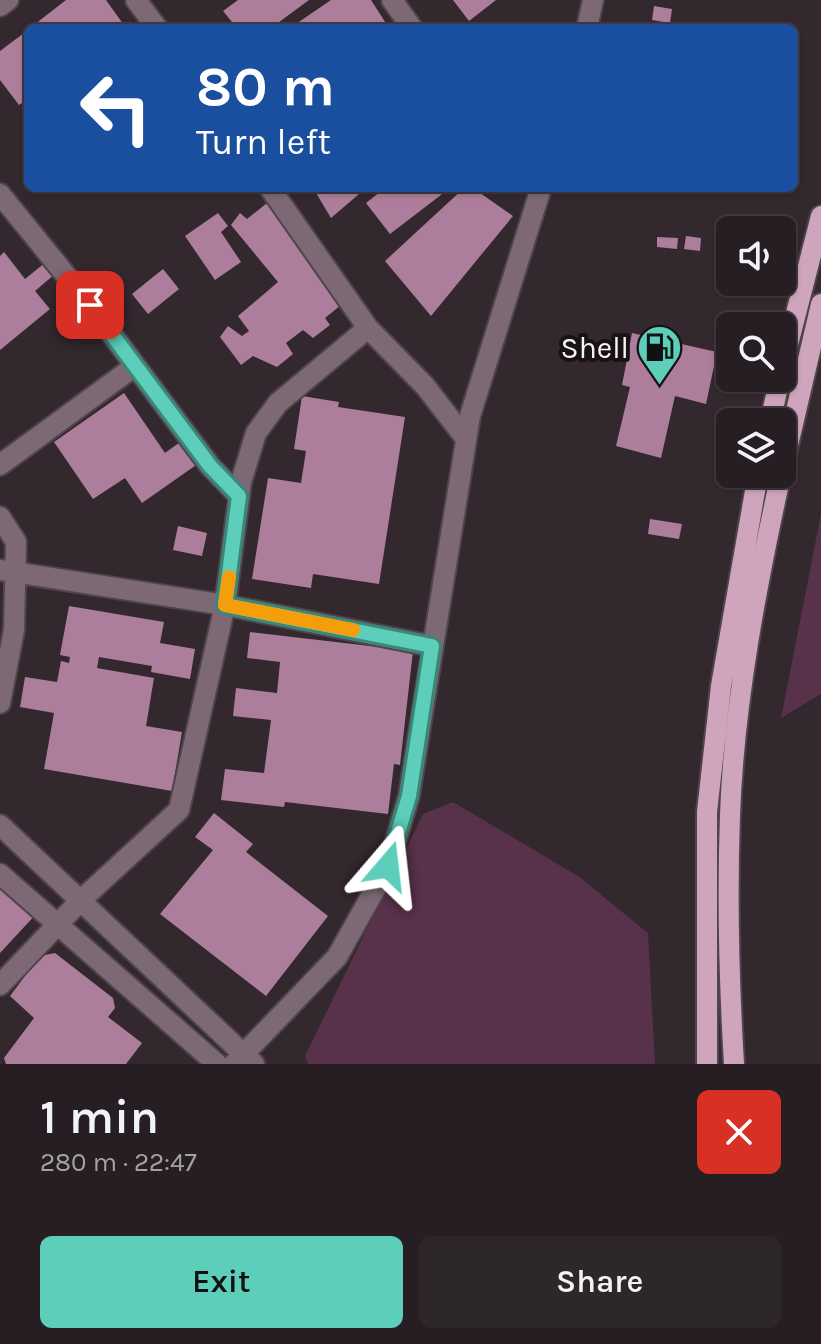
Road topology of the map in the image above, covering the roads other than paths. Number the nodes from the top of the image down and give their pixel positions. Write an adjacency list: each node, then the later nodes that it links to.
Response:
1 (8, 0): 5 (street)
2 (136, 0): 6 (street)
3 (392, 0): 7 (street)
4 (593, 0): 8 (street)
5 (0, 6)
6 (154, 24)
7 (409, 24)
8 (588, 24)
9 (273, 192): 15 (street)
10 (534, 193): 18 (street)
11 (0, 194): 16 (street)
12 (821, 216): 14 (main road)
13 (821, 304): 17 (main road)
14 (796, 313)
15 (368, 328): 18 (street); 22 (street)
16 (135, 366): 19 (street); 22 (street)
17 (796, 412)
18 (466, 439): 26 (street)
19 (0, 465)
20 (756, 488): 35 (main road)
21 (779, 488): 36 (main road)
22 (239, 496): 25 (street)
23 (0, 517): 24 (street)
24 (8, 570): 25 (street); 27 (street)
25 (225, 605): 26 (street); 30 (street)
26 (432, 646): 33 (street)
27 (0, 703)
28 (0, 825): 30 (street)
29 (0, 874): 31 (street)
30 (80, 901): 31 (street); 33 (street)
31 (55, 925): 32 (street); 34 (street)
32 (0, 985)
33 (244, 1061)
34 (217, 1064)
35 (707, 1064)
36 (734, 1064)

